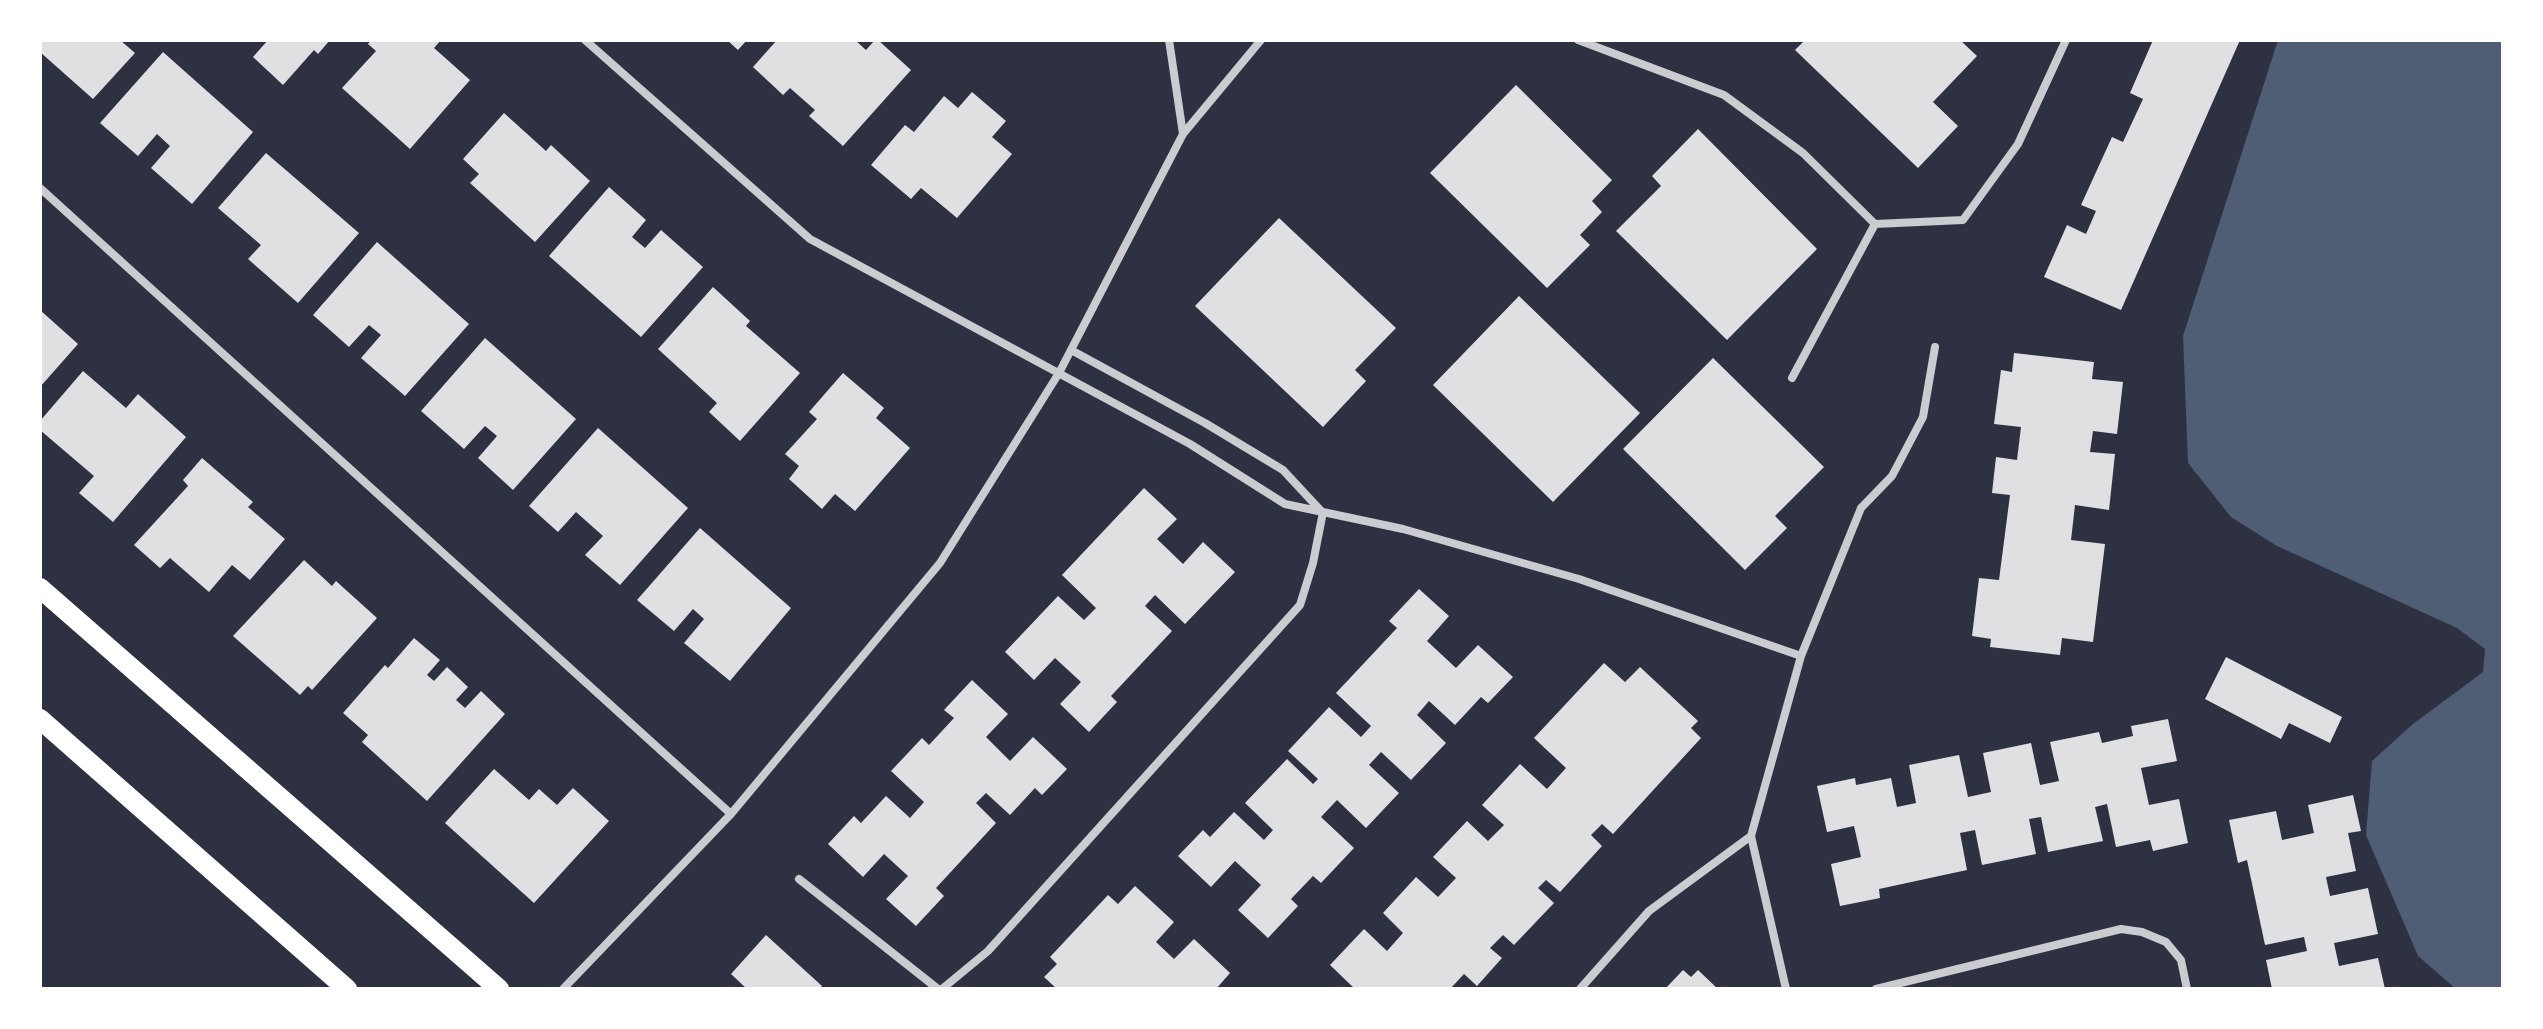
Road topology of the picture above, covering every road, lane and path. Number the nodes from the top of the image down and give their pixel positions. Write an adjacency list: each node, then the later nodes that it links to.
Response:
1 (585, 40): 11 (street)
2 (1169, 40): 6 (street)
3 (1261, 40): 6 (street)
4 (1578, 40): 8 (street)
5 (2066, 40): 8 (street)
6 (1183, 134): 10 (street)
7 (40, 188): 17 (street)
8 (1875, 224): 12 (street)
9 (1935, 347): 15 (street)
10 (1071, 350): 11 (street); 13 (street)
11 (1059, 373): 13 (street); 17 (street)
12 (1792, 378)
13 (1323, 512): 15 (street); 23 (street)
14 (40, 588): 21 (main road)
15 (1801, 656): 18 (street)
16 (40, 719): 20 (main road)
17 (731, 814): 22 (street)
18 (1751, 836): 24 (street); 25 (street)
19 (799, 879): 23 (street)
20 (347, 989)
21 (499, 989)
22 (563, 989)
23 (940, 989)
24 (1580, 989)
25 (1786, 989)
26 (1876, 989): 27 (street)
27 (2187, 989)

